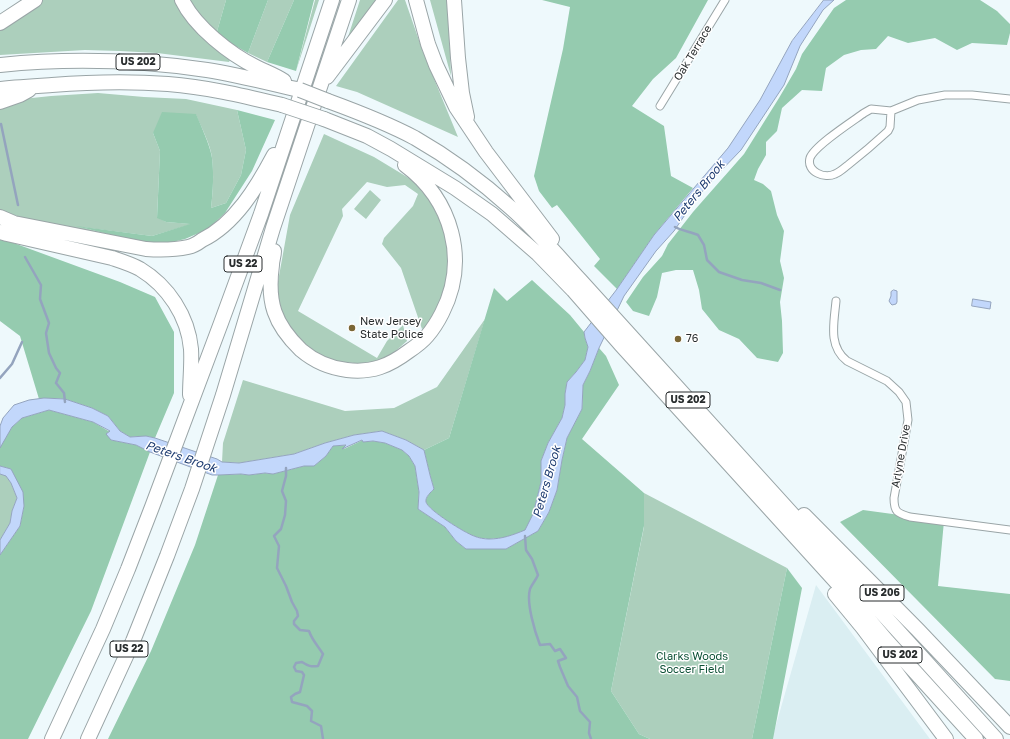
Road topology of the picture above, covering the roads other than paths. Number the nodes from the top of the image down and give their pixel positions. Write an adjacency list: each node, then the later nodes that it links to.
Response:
1 (20, 0): 10 (highway)
2 (35, 0): 11 (highway)
3 (182, 0): 13 (highway)
4 (332, 0): 21 (highway, US 22)
5 (349, 0): 15 (highway, US 22)
6 (385, 0): 15 (highway)
7 (416, 0): 22 (highway)
8 (454, 0): 22 (highway)
9 (725, 0): 19 (street, Oak Terrace)
10 (0, 16)
11 (0, 23)
12 (0, 65): 13 (highway, US 202)
13 (275, 80): 27 (highway, US 202, bridge)
14 (37, 86): 16 (highway, US 202); 18 (highway); 23 (highway, US 202, bridge)
15 (320, 87): 25 (highway, US 22)
16 (0, 89)
17 (1010, 99): 20 (street)
18 (0, 102)
19 (660, 106)
20 (891, 111): 20 (street)
21 (292, 122): 24 (highway); 30 (highway, US 22)
22 (469, 126): 27 (highway)
23 (367, 136): 25 (highway); 27 (highway, US 202)
24 (0, 218)
25 (273, 228): 36 (highway, US 22)
26 (0, 232): 30 (highway)
27 (577, 286): 29 (highway, US 202)
28 (836, 302): 32 (street, Arlyne Drive)
29 (624, 340): 31 (highway, US 202); 33 (highway, US 202)
30 (190, 406): 35 (highway, US 22)
31 (747, 465): 34 (highway, US 206); 39 (highway, US 202)
32 (1010, 530)
33 (825, 570): 37 (highway, US 206); 38 (highway, US 202)
34 (1010, 727)
35 (52, 739)
36 (88, 739)
37 (946, 739)
38 (976, 739)
39 (996, 739)

